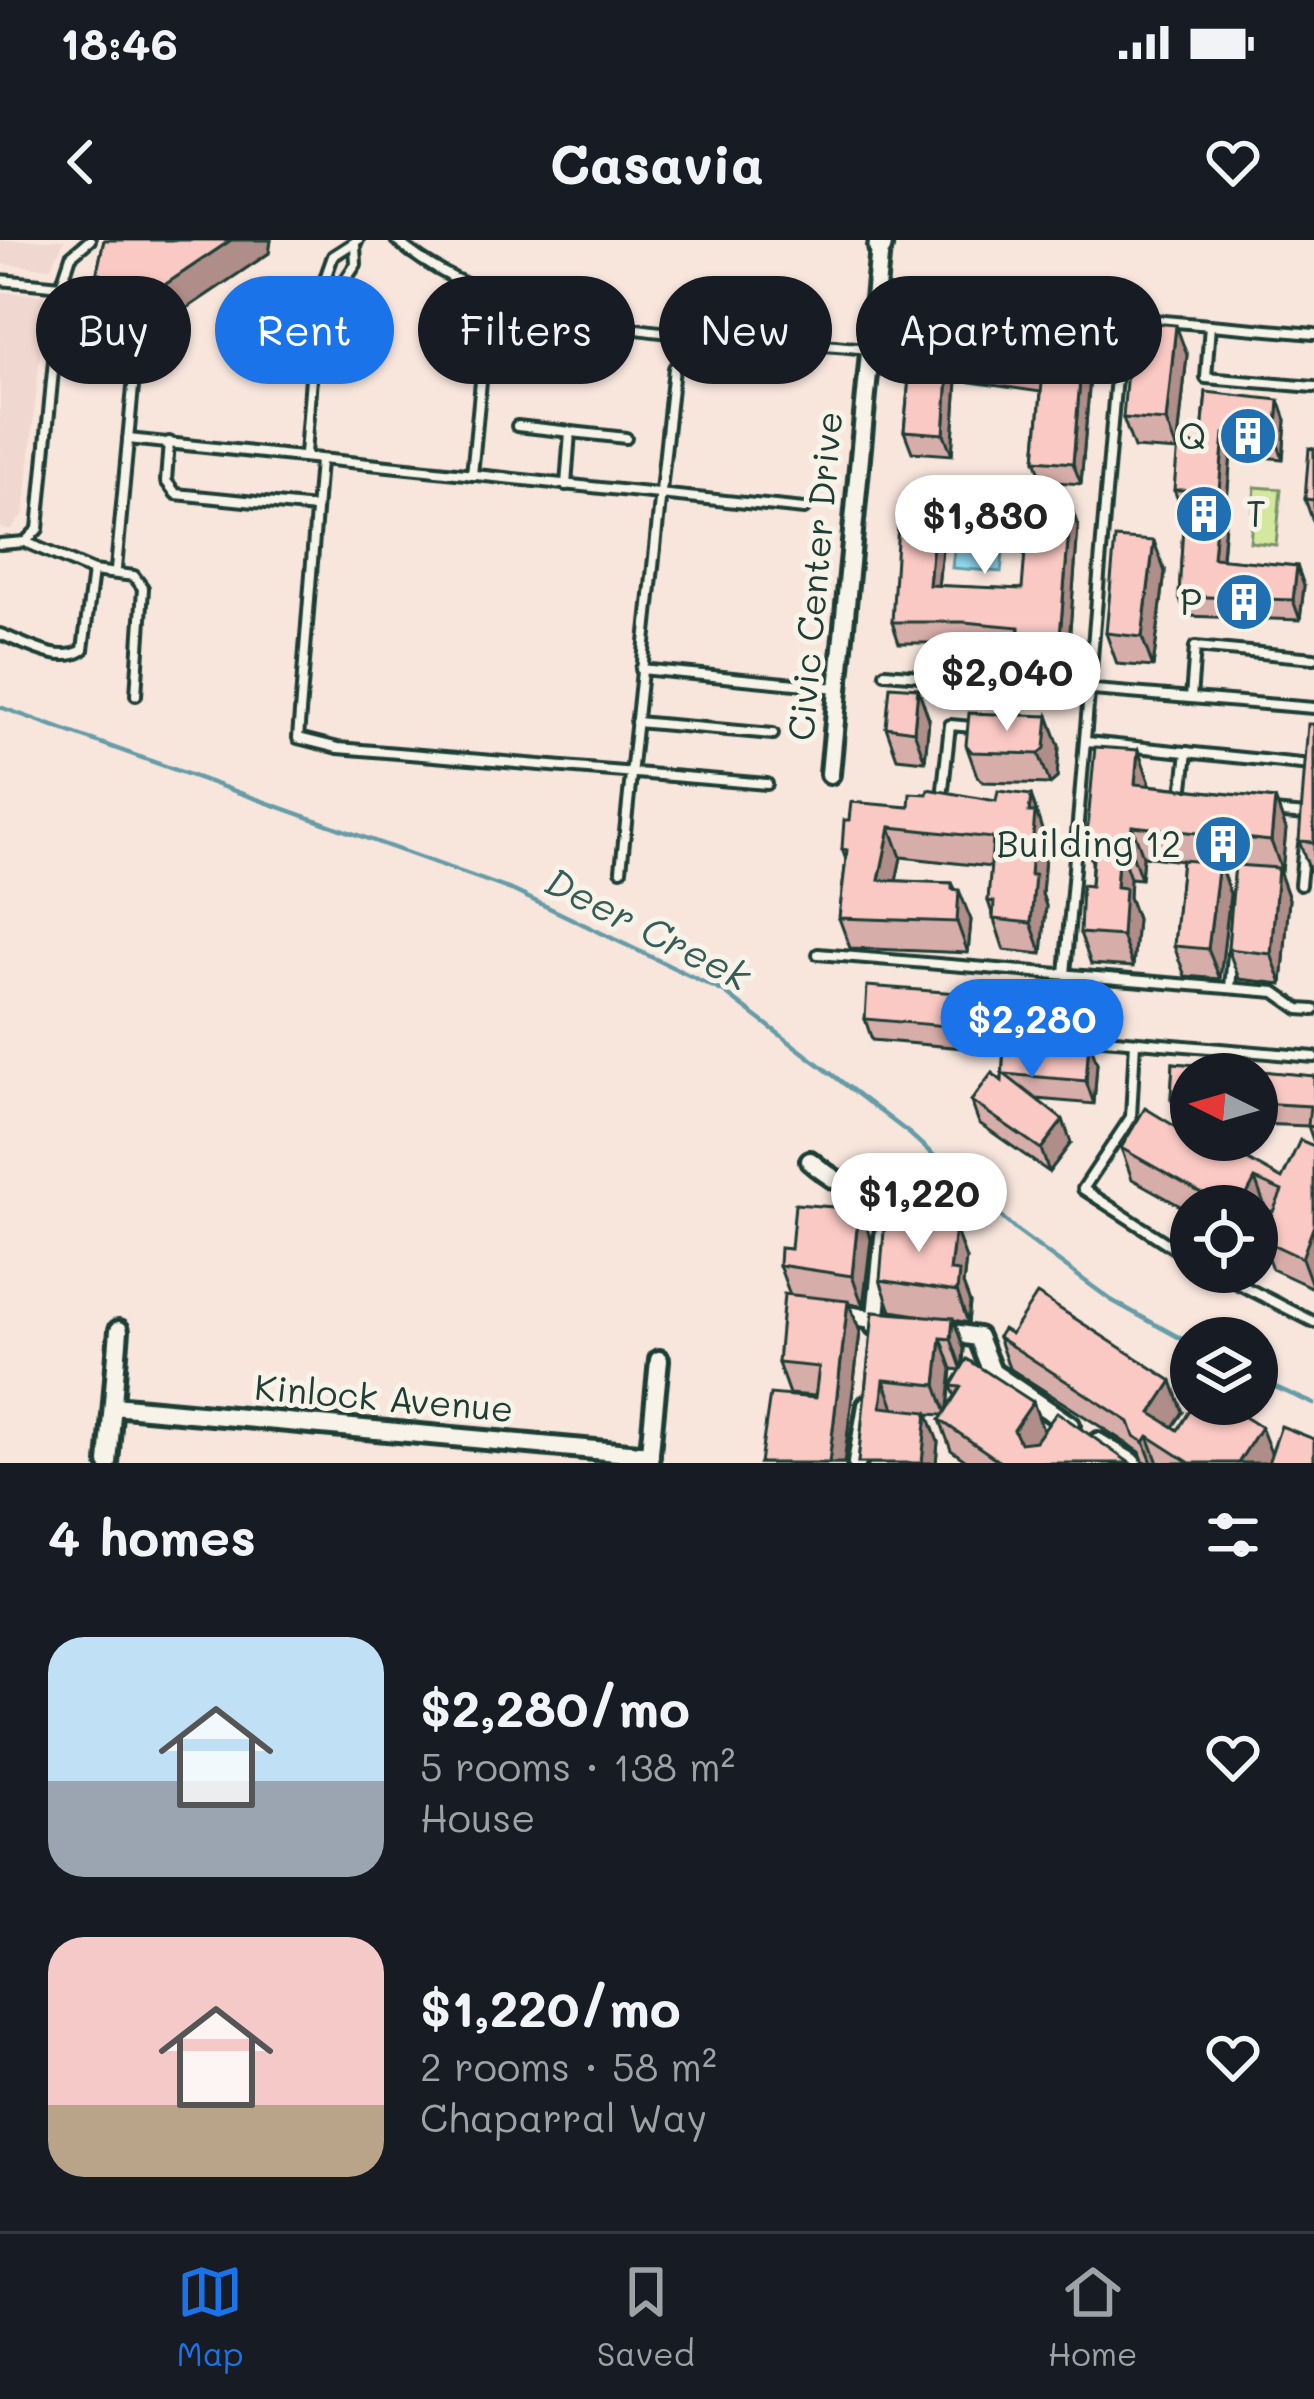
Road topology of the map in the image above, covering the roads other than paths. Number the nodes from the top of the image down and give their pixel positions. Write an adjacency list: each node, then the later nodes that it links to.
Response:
1 (90, 240): 6 (lane)
2 (396, 240): 16 (lane)
3 (356, 242): 5 (lane); 9 (lane)
4 (881, 243): 10 (street, Civic Center Drive)
5 (327, 272): 7 (lane); 8 (lane)
6 (64, 276)
7 (326, 276)
8 (336, 276)
9 (348, 276)
10 (878, 276)
11 (0, 280): 12 (lane)
12 (36, 284)
13 (1162, 322): 14 (lane)
14 (1210, 326): 15 (lane); 24 (lane)
15 (1314, 334)
16 (856, 348)
17 (52, 384): 37 (lane)
18 (133, 384): 28 (lane)
19 (312, 384): 30 (lane)
20 (481, 384): 32 (lane)
21 (672, 384): 34 (lane)
22 (867, 384): 45 (street, Civic Center Drive)
23 (1116, 384): 46 (lane)
24 (1314, 387)
25 (517, 426): 26 (lane)
26 (570, 432): 27 (lane); 33 (lane)
27 (626, 438)
28 (128, 439): 29 (lane); 39 (lane)
29 (169, 442): 30 (lane); 35 (lane)
30 (305, 454): 31 (lane)
31 (320, 461): 32 (lane); 35 (lane)
32 (472, 475): 33 (lane)
33 (566, 485): 34 (lane)
34 (659, 495): 36 (lane); 43 (lane)
35 (315, 508): 55 (lane)
36 (804, 509)
37 (25, 542): 38 (lane); 40 (lane)
38 (0, 544)
39 (116, 569): 40 (lane); 47 (lane)
40 (93, 571): 41 (lane)
41 (0, 634)
42 (1314, 658): 48 (lane)
43 (641, 669): 45 (lane); 50 (lane)
44 (885, 673): 46 (lane)
45 (837, 688): 56 (street, Civic Center Drive)
46 (1091, 690): 48 (lane); 53 (lane)
47 (136, 695)
48 (1191, 698): 49 (lane)
49 (1314, 707)
50 (636, 722): 52 (lane); 55 (lane)
51 (993, 728): 59 (lane)
52 (773, 734)
53 (1087, 742): 54 (lane); 68 (lane)
54 (1187, 752): 57 (lane); 61 (lane)
55 (631, 773): 58 (lane); 64 (lane)
56 (830, 774)
57 (1310, 782)
58 (767, 784)
59 (942, 798)
60 (1308, 798): 63 (lane)
61 (1202, 805)
62 (1265, 811): 63 (lane)
63 (1306, 815): 65 (lane)
64 (621, 870)
65 (1300, 885)
66 (1234, 942): 69 (lane)
67 (818, 954): 68 (lane)
68 (1065, 974): 69 (lane)
69 (1230, 988): 70 (lane)
70 (1314, 1010)
71 (1028, 1033): 72 (lane)
72 (1135, 1042): 73 (lane); 75 (lane)
73 (1314, 1057)
74 (809, 1161): 78 (street)
75 (1170, 1245)
76 (1257, 1293): 79 (lane)
77 (814, 1310): 78 (street)
78 (876, 1320): 81 (street); 85 (street)
79 (1314, 1322)
80 (119, 1330): 84 (street)
81 (874, 1342)
82 (659, 1360): 87 (street)
83 (869, 1387): 89 (street)
84 (112, 1406): 87 (street, Kinlock Avenue); 88 (street)
85 (1066, 1423): 86 (street); 90 (street)
86 (1054, 1440)
87 (650, 1459)
88 (108, 1463)
89 (857, 1463)
90 (1133, 1463)

